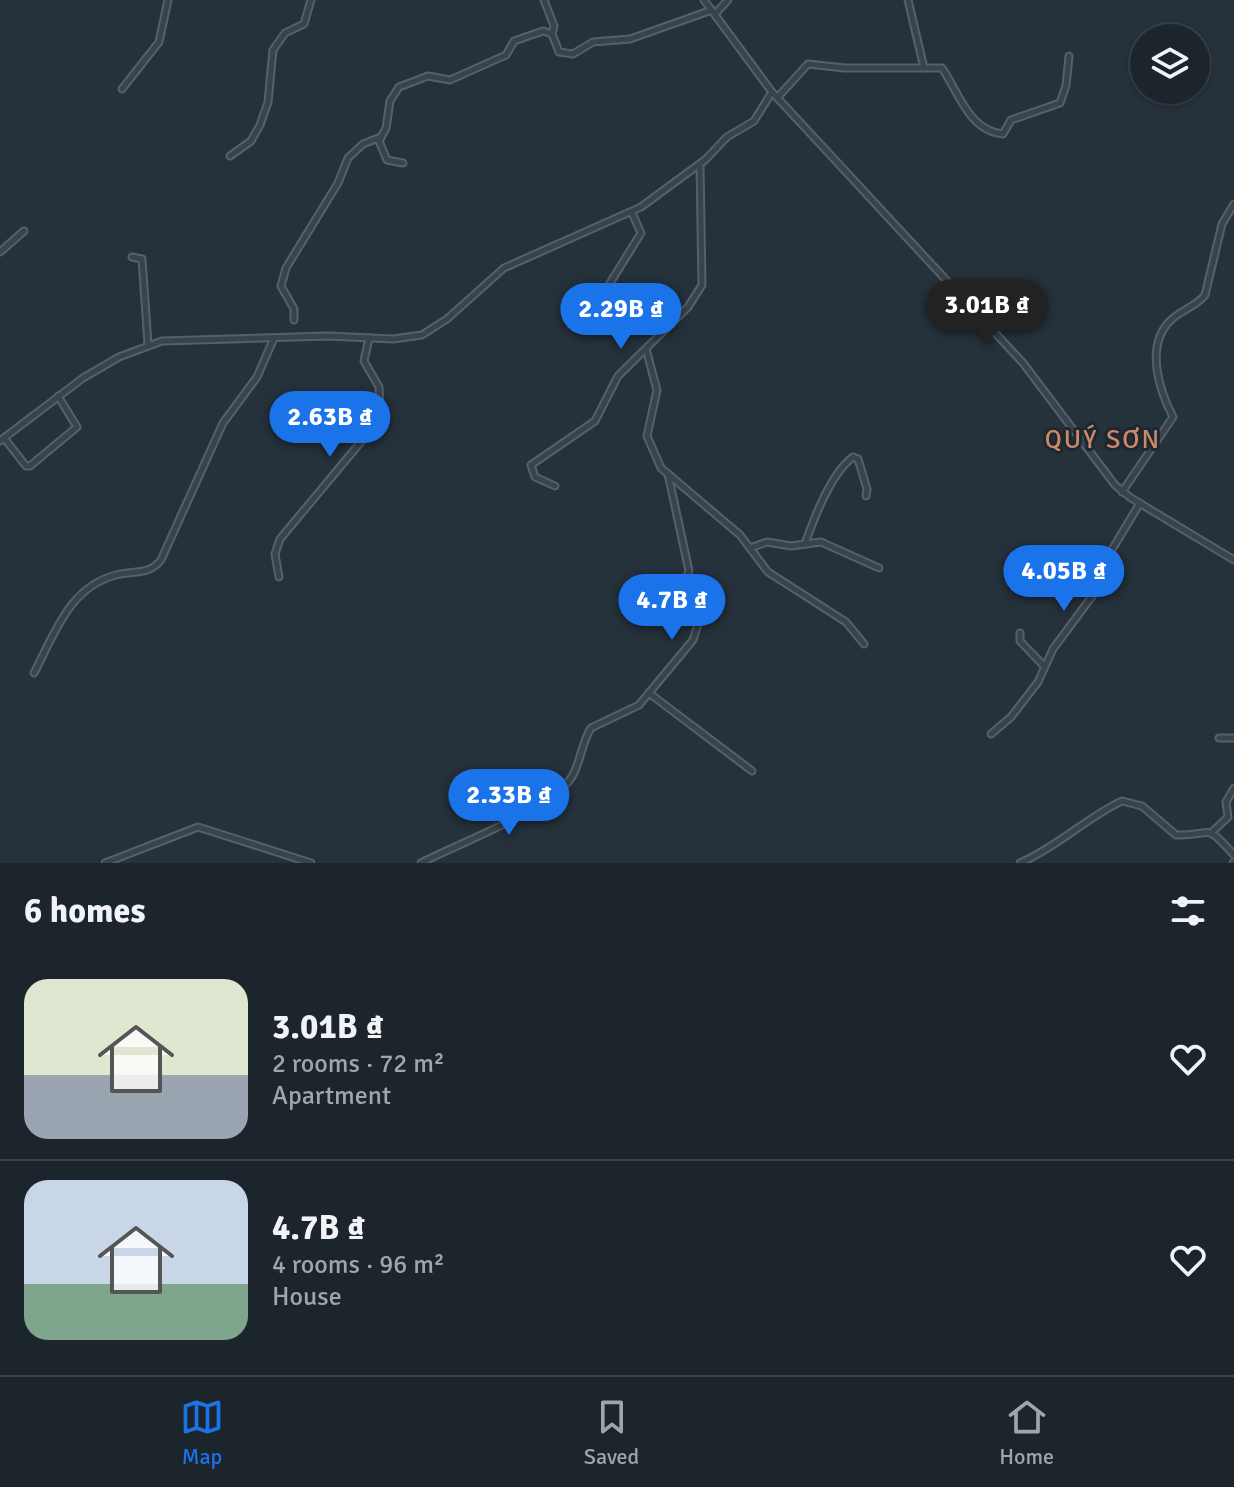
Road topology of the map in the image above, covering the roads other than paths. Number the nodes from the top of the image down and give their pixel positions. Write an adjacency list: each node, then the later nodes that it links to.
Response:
1 (168, 0): 11 (street)
2 (311, 0): 14 (street)
3 (544, 0): 8 (street)
4 (704, 0): 7 (street)
5 (728, 0): 7 (street)
6 (908, 0): 10 (street)
7 (713, 12): 8 (street); 12 (street)
8 (552, 34): 13 (street)
9 (1069, 56): 10 (street)
10 (924, 68): 12 (street)
11 (122, 89)
12 (774, 95): 16 (street); 32 (street)
13 (381, 137): 15 (street); 23 (street)
14 (230, 156)
15 (403, 163)
16 (700, 164): 18 (street); 27 (street)
17 (1234, 204): 32 (street)
18 (632, 213): 22 (street); 25 (street)
19 (24, 231): 20 (street)
20 (0, 252)
21 (132, 257): 26 (street)
22 (607, 288)
23 (294, 320)
24 (274, 338): 25 (street); 26 (street); 43 (street)
25 (369, 338): 39 (street)
26 (148, 344): 28 (street)
27 (646, 349): 30 (street); 31 (street)
28 (58, 396): 29 (street); 29 (street)
29 (2, 439)
30 (668, 474): 36 (street); 44 (street)
31 (555, 486)
32 (1122, 492): 34 (street)
33 (866, 496): 35 (street)
34 (1140, 503): 37 (street); 42 (street)
35 (805, 544): 36 (street); 38 (street)
36 (750, 548): 41 (street)
37 (1234, 560)
38 (879, 568)
39 (279, 577)
40 (1020, 633): 42 (street)
41 (864, 644)
42 (1043, 665): 45 (street)
43 (34, 673)
44 (649, 693): 48 (street); 55 (street)
45 (991, 734)
46 (1219, 738): 47 (street)
47 (1234, 738)
48 (752, 771)
49 (1234, 788): 50 (street)
50 (1211, 833): 51 (street); 56 (street)
51 (1234, 855)
52 (116, 861): 53 (street); 54 (street)
53 (105, 863)
54 (311, 863)
55 (421, 863)
56 (1020, 863)

